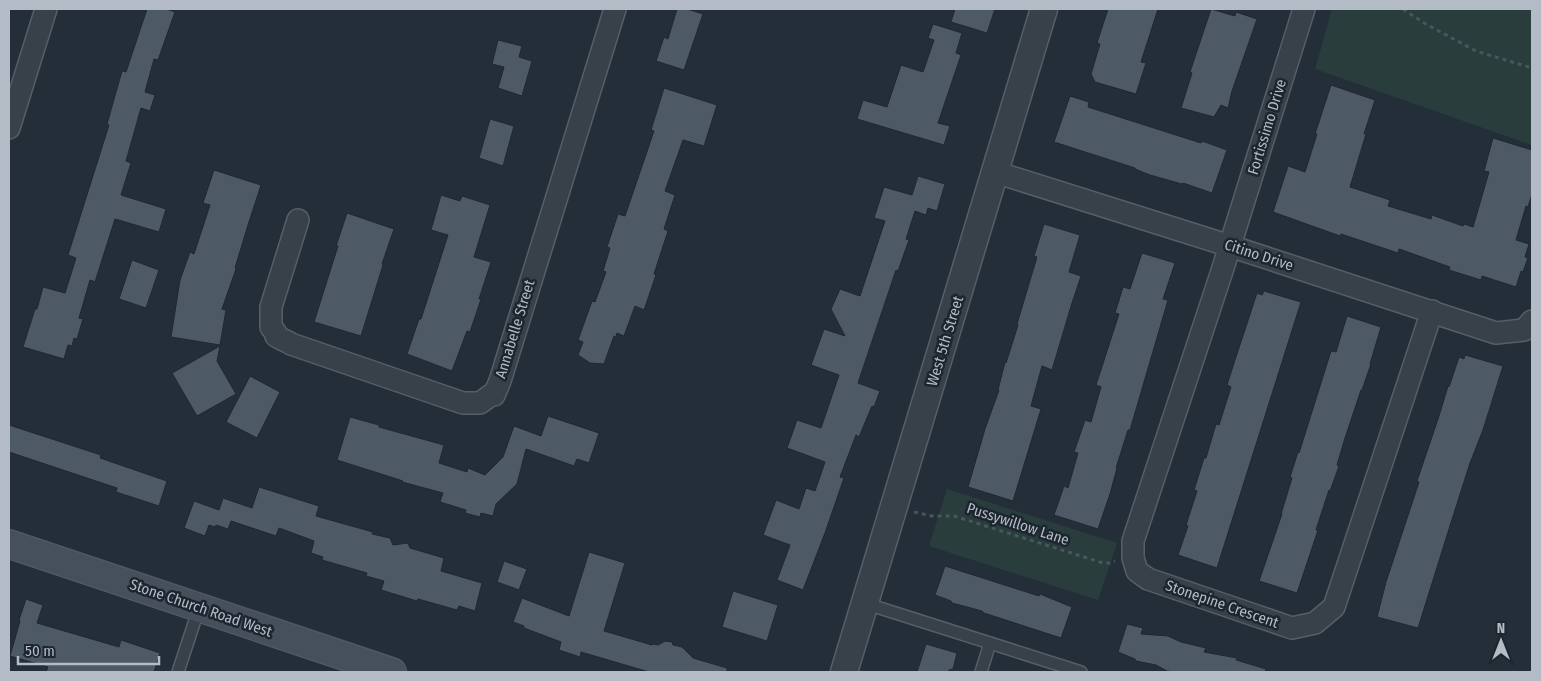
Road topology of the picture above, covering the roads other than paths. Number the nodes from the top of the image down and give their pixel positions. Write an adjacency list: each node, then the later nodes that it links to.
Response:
1 (46, 9): 5 (street)
2 (615, 9): 7 (street, Annabelle Street)
3 (1044, 9): 6 (street, West 5th Street)
4 (1304, 9): 8 (street, Fortissimo Drive)
5 (9, 128)
6 (995, 172): 8 (street, Citino Drive); 12 (street, West 5th Street)
7 (298, 220)
8 (1230, 246): 9 (street, Citino Drive); 9 (street, Stonepine Crescent)
9 (1432, 311): 10 (street, Citino Drive)
10 (1528, 325)
11 (9, 544): 13 (main road, Stone Church Road West)
12 (864, 603): 14 (lane); 17 (street, West 5th Street)
13 (199, 608): 15 (lane); 16 (main road, Stone Church Road West)
14 (990, 643): 18 (lane); 19 (lane)
15 (178, 672)
16 (389, 672)
17 (844, 672)
18 (981, 672)
19 (1081, 672)

